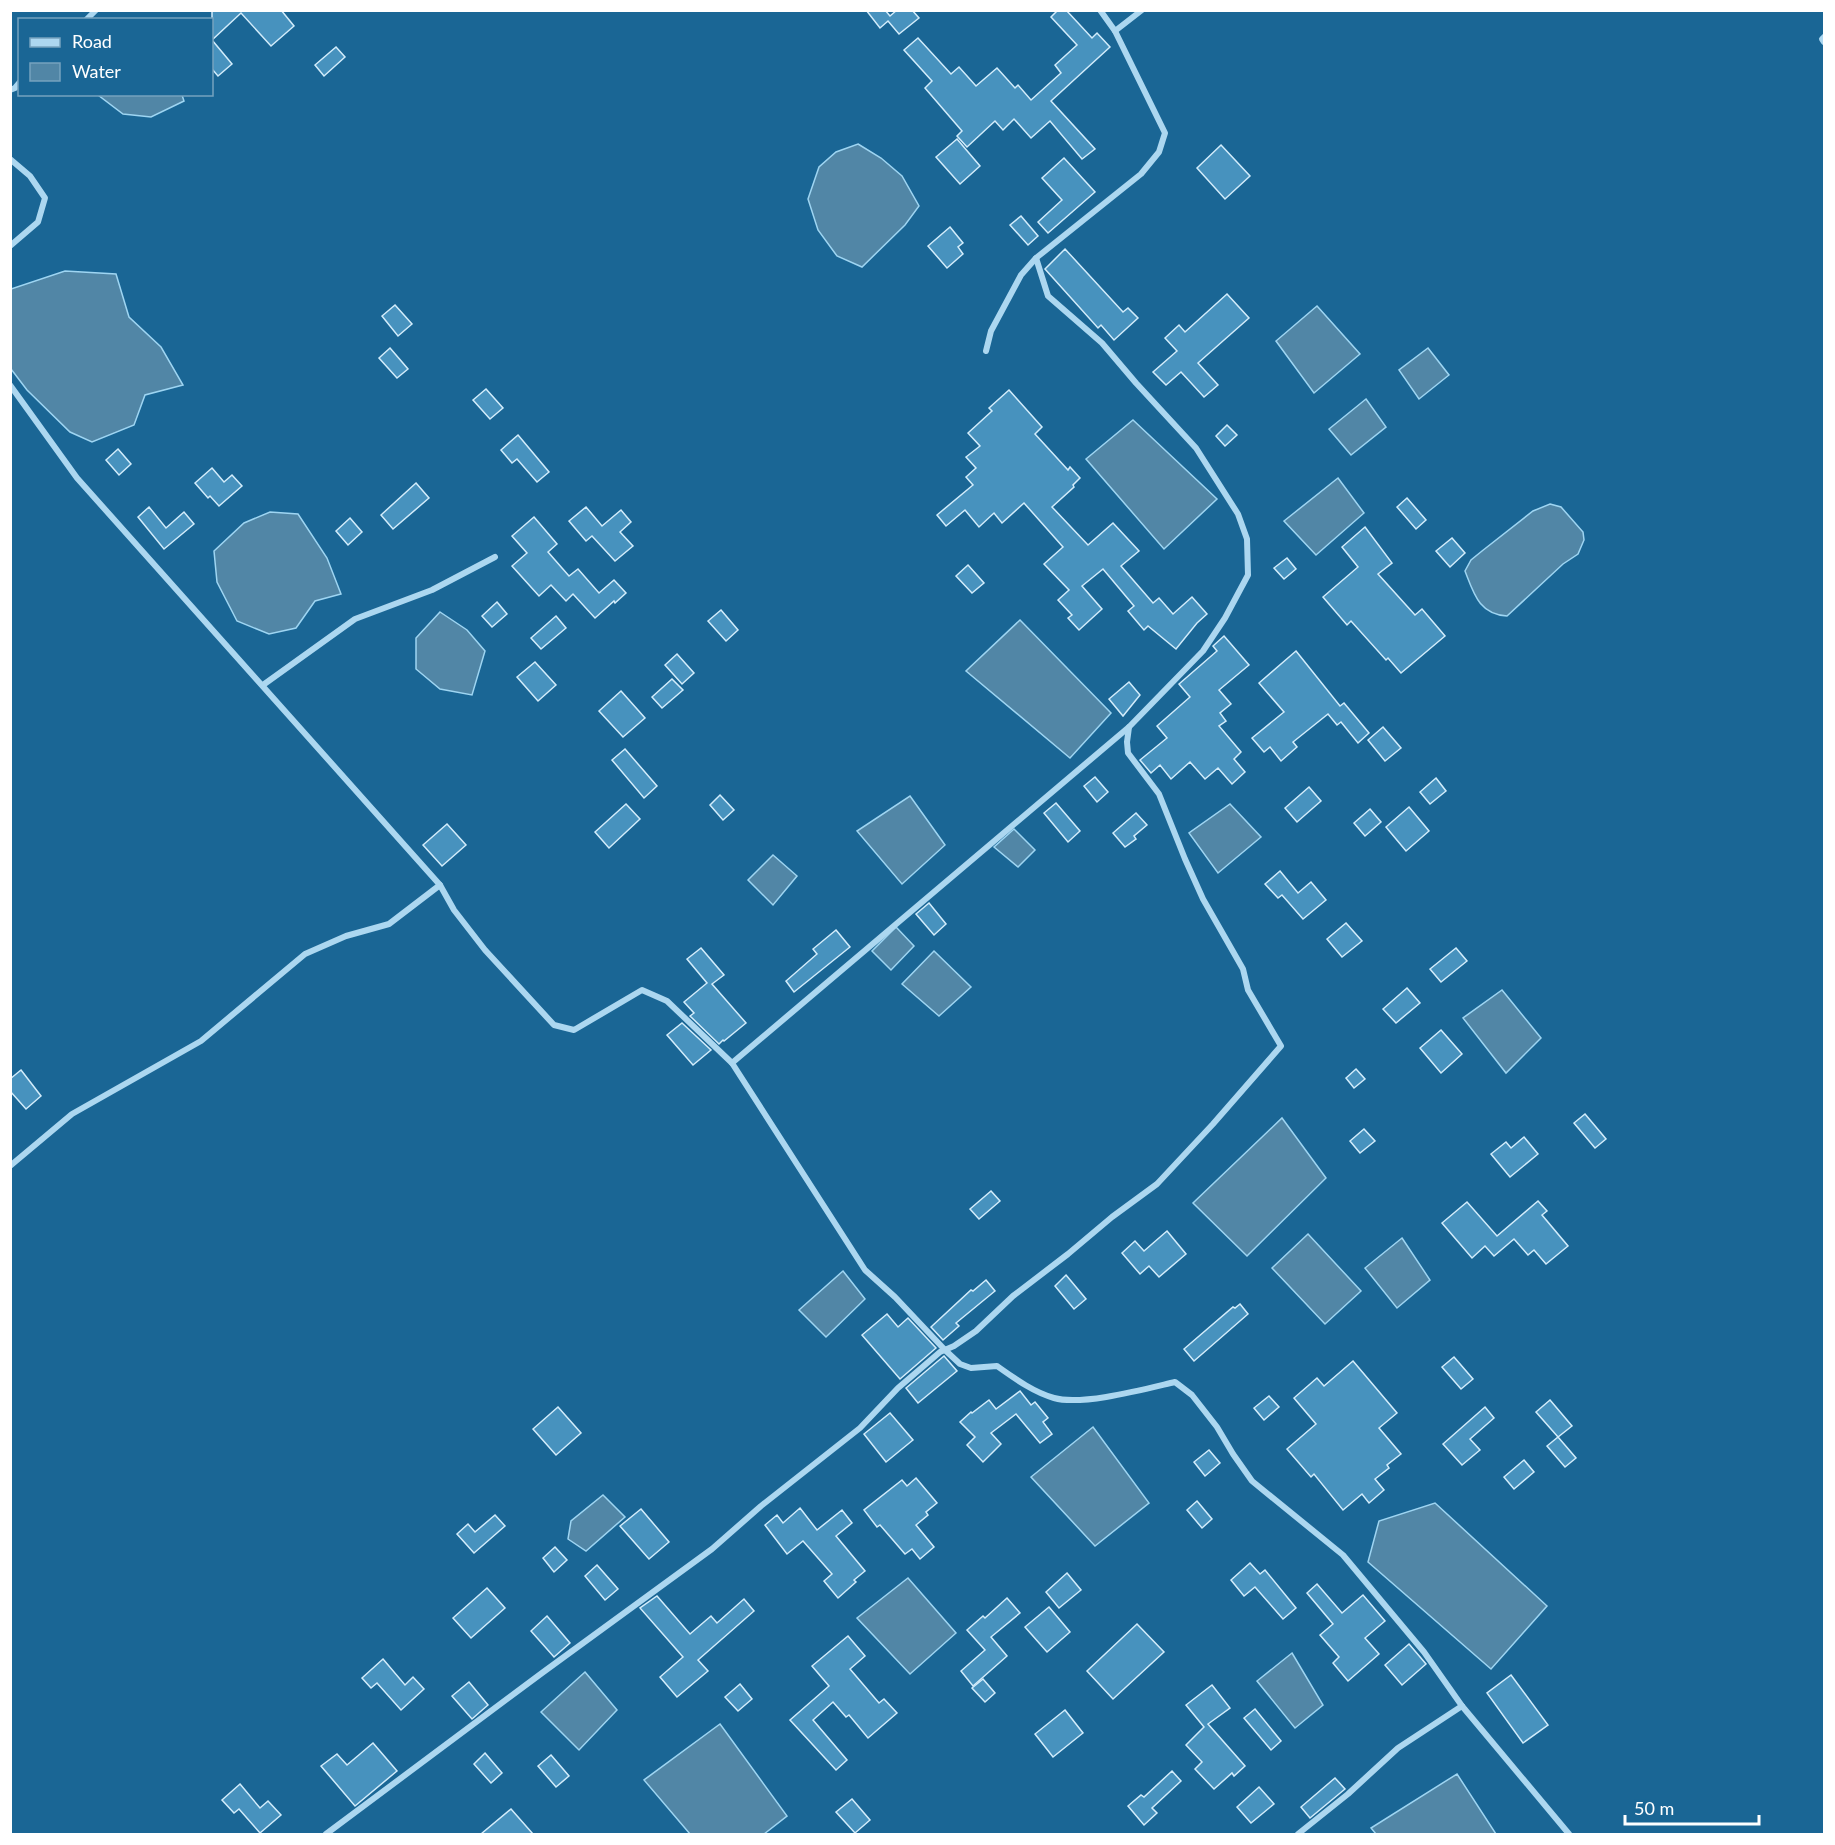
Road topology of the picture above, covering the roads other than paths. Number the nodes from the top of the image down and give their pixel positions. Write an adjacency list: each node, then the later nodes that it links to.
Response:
1 (1100, 10): 3 (street)
2 (1142, 10): 3 (street)
3 (1115, 31): 8 (street)
4 (1824, 37): 5 (street)
5 (1824, 42)
6 (10, 159): 7 (street)
7 (10, 246)
8 (1036, 258): 9 (street); 13 (street)
9 (986, 351)
10 (10, 385): 12 (street)
11 (495, 556): 12 (street)
12 (263, 685): 14 (street)
13 (1130, 727): 15 (street); 17 (street)
14 (440, 885): 15 (street); 16 (street)
15 (732, 1063): 17 (street)
16 (10, 1166)
17 (945, 1350): 18 (street); 19 (street)
18 (1462, 1706): 20 (street); 21 (street)
19 (326, 1834)
20 (1298, 1834)
21 (1569, 1834)

